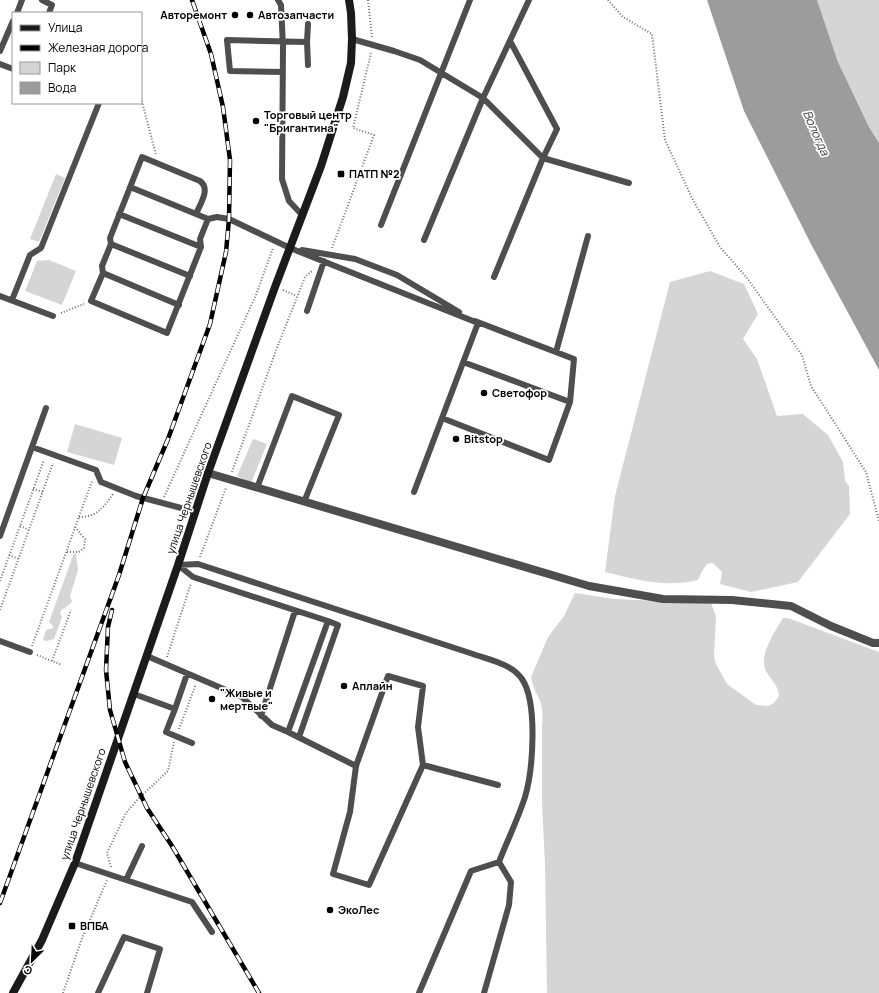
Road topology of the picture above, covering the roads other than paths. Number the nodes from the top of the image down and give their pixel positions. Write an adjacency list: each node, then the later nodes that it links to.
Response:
1 (22, 0): 7 (lane)
2 (42, 0): 8 (lane)
3 (278, 0): 13 (lane)
4 (349, 0): 11 (main road, улица Чернышевского)
5 (470, 0): 20 (lane)
6 (529, 0): 12 (lane)
7 (16, 12)
8 (48, 12)
9 (12, 23): 15 (lane)
10 (308, 24): 14 (lane)
11 (352, 38): 20 (lane); 28 (main road, улица Чернышевского)
12 (510, 41): 21 (lane); 23 (lane)
13 (283, 42): 14 (lane); 19 (lane); 19 (lane)
14 (307, 42): 17 (lane)
15 (0, 51)
16 (0, 64): 18 (lane)
17 (308, 65)
18 (12, 69)
19 (283, 72): 28 (lane)
20 (441, 73): 21 (lane); 30 (lane)
21 (484, 98): 23 (lane); 32 (lane)
22 (99, 104): 41 (lane)
23 (543, 158): 24 (lane); 39 (lane)
24 (629, 183)
25 (130, 187): 26 (lane); 27 (lane); 27 (lane)
26 (119, 214): 33 (lane); 34 (lane)
27 (196, 214): 29 (lane)
28 (303, 216): 35 (main road, улица Чернышевского)
29 (208, 219): 34 (lane); 35 (lane)
30 (381, 225)
31 (588, 236): 46 (lane)
32 (424, 240)
33 (111, 244): 37 (lane); 38 (lane)
34 (201, 247): 38 (lane)
35 (290, 248): 36 (lane); 45 (lane); 52 (main road, улица Чернышевского)
36 (323, 261): 43 (lane); 45 (lane)
37 (103, 273): 42 (lane); 42 (lane)
38 (190, 276): 42 (lane)
39 (494, 277)
40 (0, 296): 41 (lane)
41 (12, 300): 44 (lane)
42 (179, 305)
43 (307, 311)
44 (53, 316)
45 (478, 323): 46 (lane); 47 (lane)
46 (556, 352): 48 (lane)
47 (463, 362): 48 (lane); 50 (lane)
48 (570, 402): 50 (lane)
49 (46, 408): 51 (lane)
50 (442, 418): 54 (lane)
51 (32, 447): 56 (lane); 57 (lane)
52 (208, 474): 53 (street); 56 (main road, улица Чернышевского)
53 (257, 488): 55 (street); 55 (lane)
54 (414, 492)
55 (304, 502): 62 (street)
56 (196, 512): 58 (main road, улица Чернышевского)
57 (0, 536)
58 (178, 565): 59 (lane); 64 (main road, улица Чернышевского); 76 (lane)
59 (295, 611): 60 (lane); 68 (lane)
60 (328, 621): 69 (lane); 70 (lane)
61 (0, 641): 63 (lane)
62 (879, 643)
63 (30, 652)
64 (146, 656): 65 (lane); 66 (main road, улица Чернышевского)
65 (187, 675): 67 (lane); 68 (lane)
66 (134, 694): 67 (lane); 77 (main road, улица Чернышевского)
67 (175, 709): 71 (lane)
68 (262, 716): 69 (lane)
69 (288, 732): 70 (lane)
70 (299, 737): 73 (lane)
71 (192, 742)
72 (423, 765): 73 (lane); 73 (lane); 74 (lane)
73 (356, 766)
74 (498, 785)
75 (142, 846): 78 (lane)
76 (499, 862): 83 (lane); 84 (lane)
77 (75, 863): 78 (lane); 80 (main road, улица Чернышевского)
78 (126, 880): 79 (lane)
79 (212, 932)
80 (13, 993)
81 (98, 993): 82 (lane)
82 (147, 993)
83 (419, 993)
84 (484, 993)

